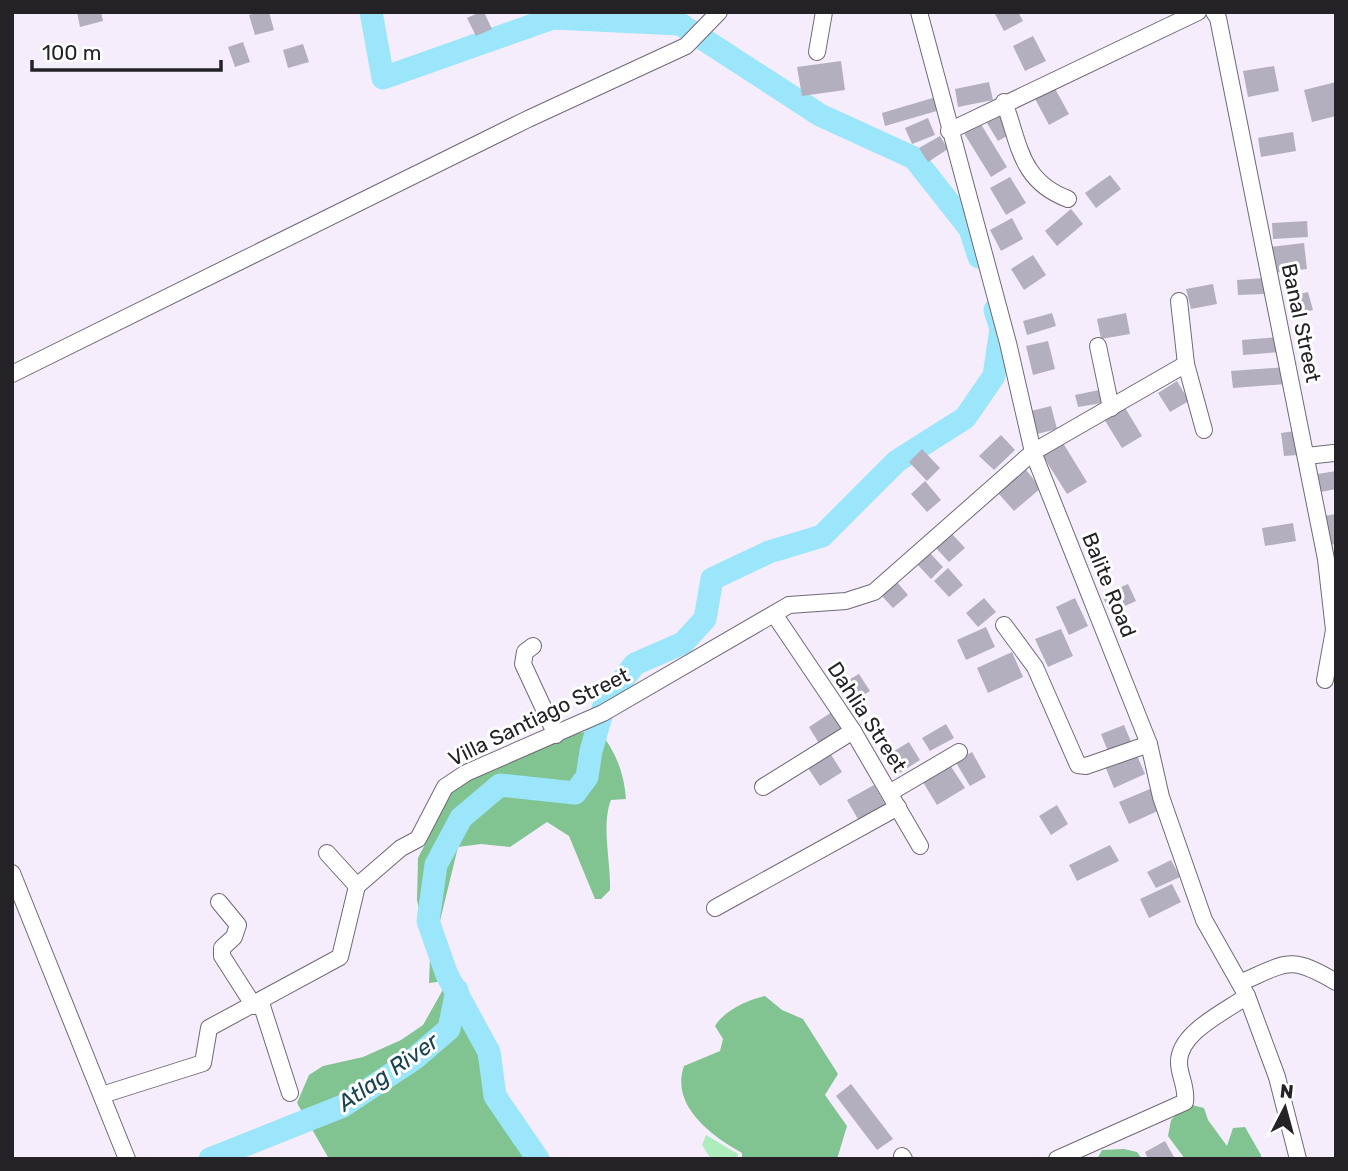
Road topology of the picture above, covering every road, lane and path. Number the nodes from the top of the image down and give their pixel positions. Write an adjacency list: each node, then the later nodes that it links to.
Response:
1 (719, 12): 14 (street)
2 (824, 12): 7 (street)
3 (919, 12): 9 (street, Balite Road)
4 (1198, 12): 6 (street)
5 (1216, 15): 19 (street, Banal Street)
6 (1165, 19): 8 (street)
7 (817, 52)
8 (1004, 102): 9 (street); 10 (street)
9 (949, 131): 17 (street, Balite Road)
10 (1068, 200)
11 (1179, 301): 13 (street)
12 (1098, 346): 15 (street)
13 (1186, 364): 15 (street, Villa Santiago Street); 16 (street)
14 (12, 374)
15 (1111, 408): 17 (street, Villa Santiago Street)
16 (1204, 430)
17 (1033, 452): 21 (street, Villa Santiago Street); 27 (street, Balite Road)
18 (1334, 453): 19 (street)
19 (1306, 456): 20 (street, Banal Street)
20 (1331, 558): 24 (street, Banal Street)
21 (774, 614): 25 (street, Dahlia Street); 26 (street, Villa Santiago Street)
22 (1004, 625): 27 (street)
23 (533, 646): 26 (street)
24 (1325, 680)
25 (853, 731): 29 (street); 30 (street, Dahlia Street)
26 (556, 735): 35 (street, Villa Santiago Street)
27 (1149, 744): 39 (street, Balite Road)
28 (959, 752): 30 (street)
29 (763, 787)
30 (891, 792): 31 (street, Dahlia Street)
31 (898, 807): 32 (street, Dahlia Street); 37 (street)
32 (920, 846)
33 (327, 853): 35 (street)
34 (12, 873): 42 (street)
35 (357, 886): 40 (street)
36 (219, 902): 40 (street)
37 (715, 908)
38 (1336, 982): 39 (street)
39 (1244, 989): 44 (street); 45 (street, Balite Road)
40 (257, 1004): 41 (street); 42 (street)
41 (290, 1093)
42 (102, 1095): 43 (street)
43 (127, 1159)
44 (1057, 1159)
45 (1298, 1159)

